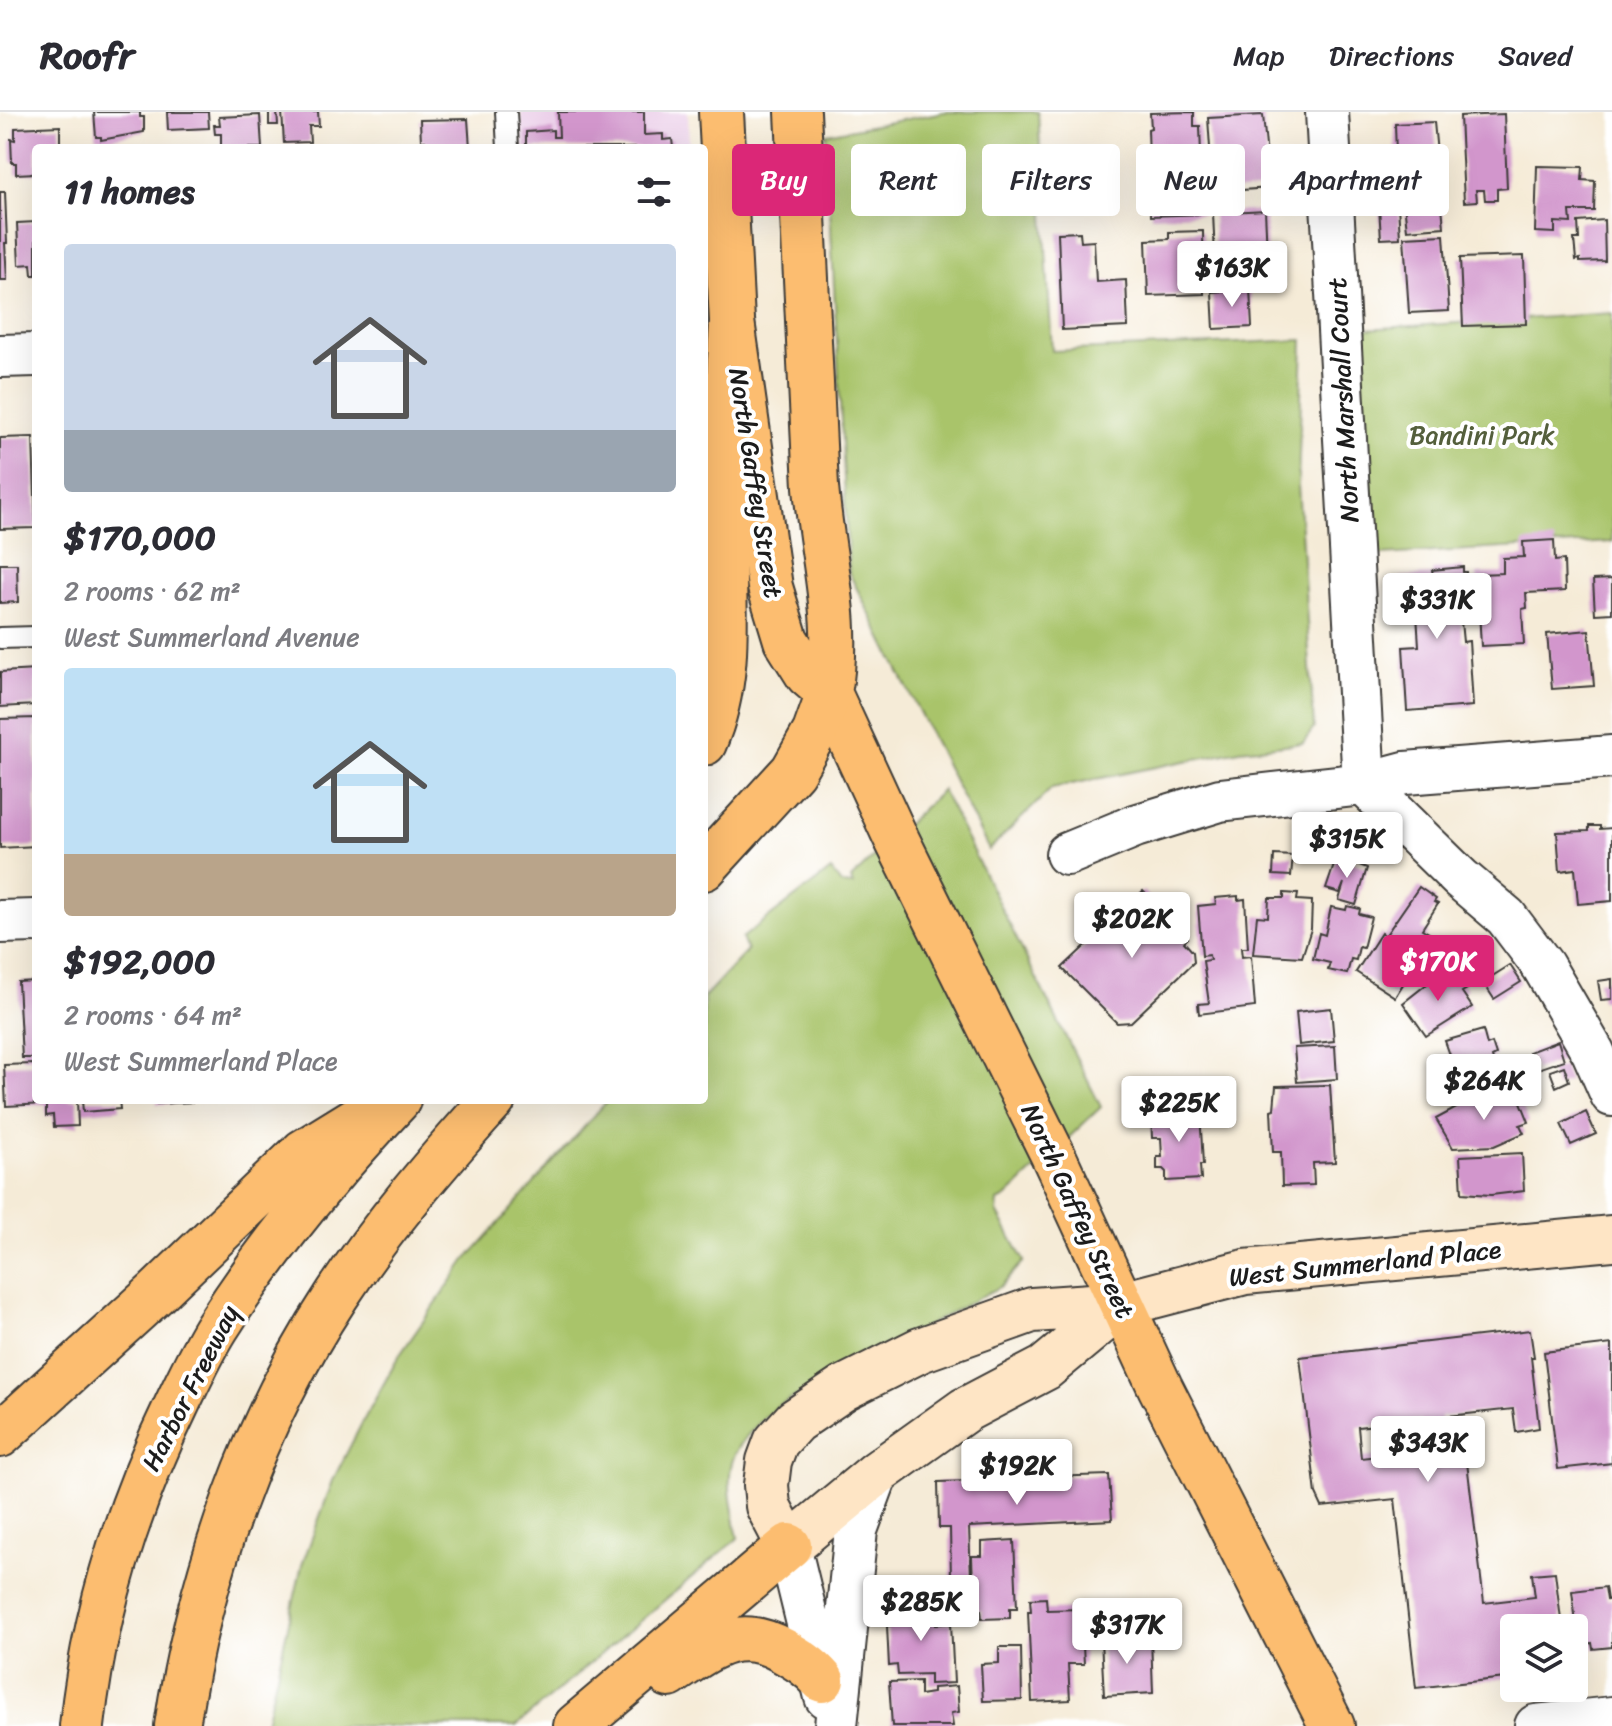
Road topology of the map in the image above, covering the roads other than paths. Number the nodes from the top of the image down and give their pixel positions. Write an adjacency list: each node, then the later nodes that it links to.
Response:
1 (506, 112): 5 (lane)
2 (721, 112): 6 (main road, North Gaffey Street)
3 (798, 112): 11 (main road)
4 (1327, 112): 14 (street, North Marshall Court)
5 (508, 144)
6 (718, 322): 11 (main road, North Gaffey Street); 12 (main road)
7 (32, 355): 8 (street)
8 (0, 356)
9 (32, 637): 10 (lane)
10 (0, 638)
11 (829, 693): 16 (main road); 24 (main road, North Gaffey Street)
12 (708, 733)
13 (1612, 757): 14 (street)
14 (1364, 784): 15 (street); 19 (street)
15 (1067, 854)
16 (708, 864)
17 (32, 921): 18 (street)
18 (0, 922)
19 (1612, 1095)
20 (381, 1104): 25 (main road)
21 (395, 1104): 30 (main road, Harbor Freeway)
22 (490, 1104): 31 (main road)
23 (1612, 1238): 24 (main road, West Summerland Place)
24 (1122, 1304): 26 (main road, West Summerland Place); 27 (main road, West Summerland Place); 35 (main road, North Gaffey Street)
25 (0, 1435)
26 (877, 1473): 27 (main road, West Summerland Place); 34 (street)
27 (789, 1546): 28 (street); 32 (main road)
28 (822, 1680): 33 (main road); 34 (street)
29 (1612, 1718): 36 (street)
30 (82, 1726)
31 (177, 1726)
32 (576, 1726)
33 (589, 1726)
34 (835, 1726)
35 (1332, 1726)
36 (1536, 1726)

